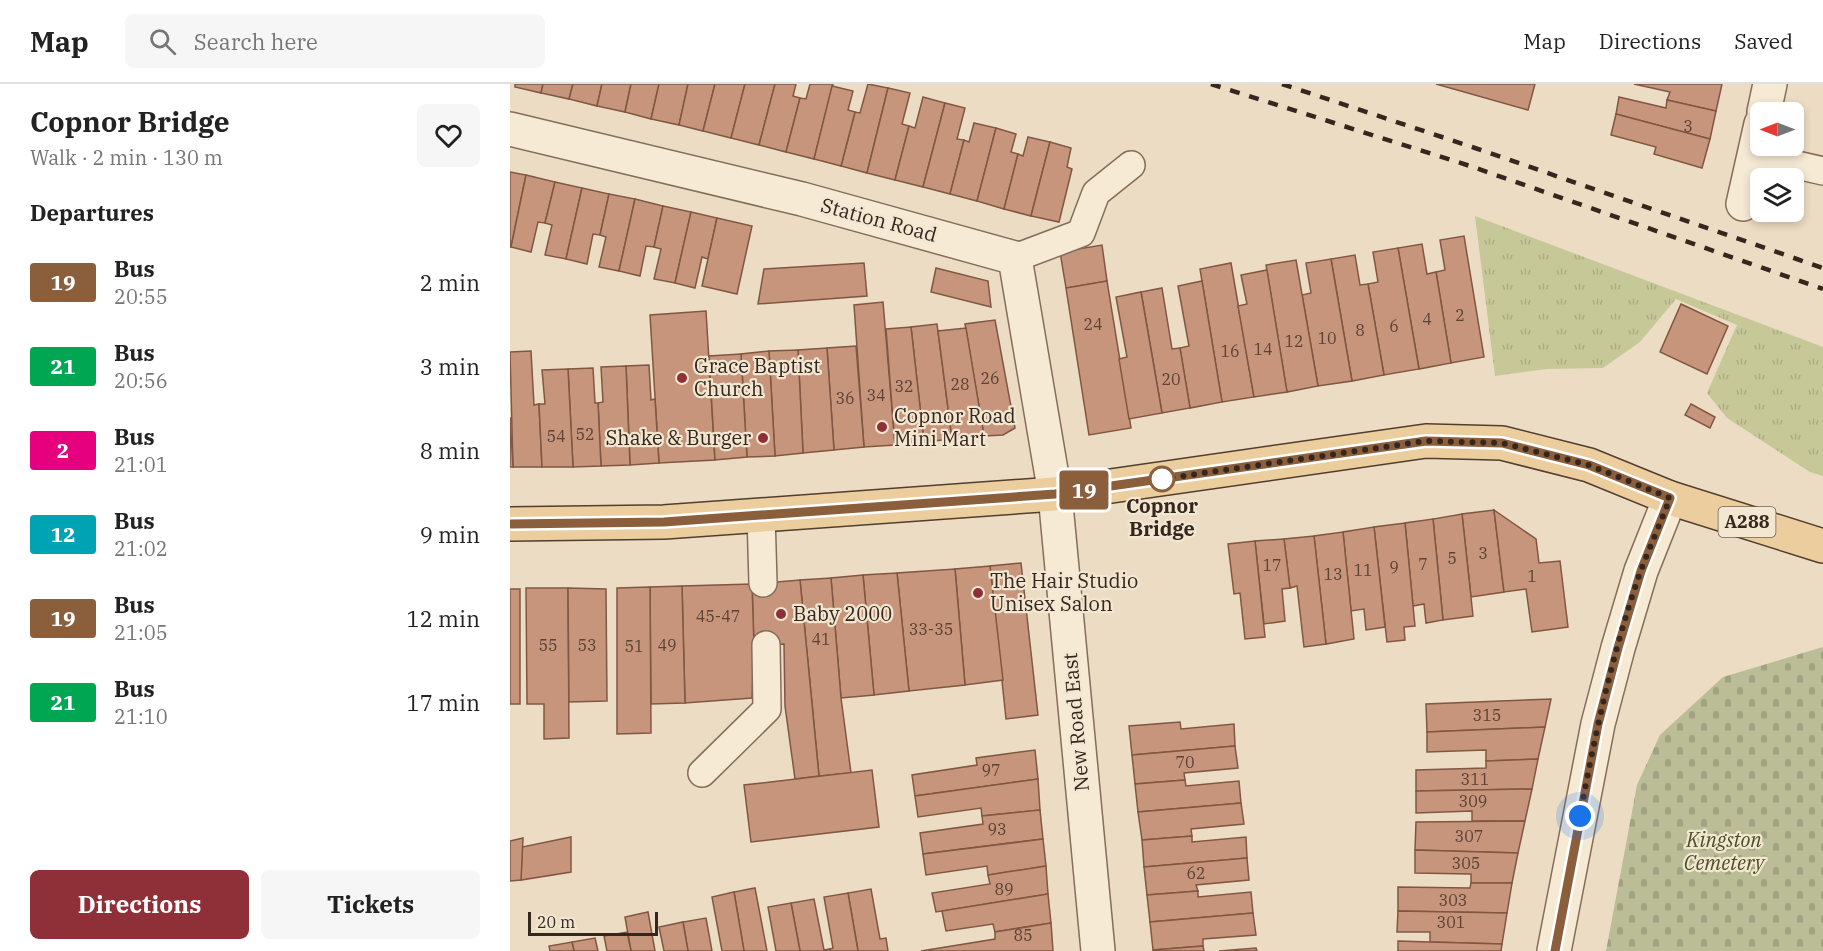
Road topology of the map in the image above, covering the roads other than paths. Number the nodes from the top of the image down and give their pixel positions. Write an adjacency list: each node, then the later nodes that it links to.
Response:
1 (1770, 84): 2 (street)
2 (1766, 102)
3 (510, 129): 9 (street, Station Road)
4 (1754, 156): 8 (street)
5 (1758, 156): 7 (lane)
6 (1131, 165): 9 (lane)
7 (1823, 171)
8 (1743, 204)
9 (1015, 258): 10 (street)
10 (1055, 494): 11 (main road, A288); 12 (main road, A288); 18 (street, New Road East)
11 (1670, 498): 14 (main road, A288); 19 (street)
12 (761, 515): 13 (main road, A288); 15 (lane)
13 (510, 524)
14 (1823, 546)
15 (763, 583)
16 (766, 645): 17 (lane)
17 (702, 773)
18 (1098, 951)
19 (1554, 951)

